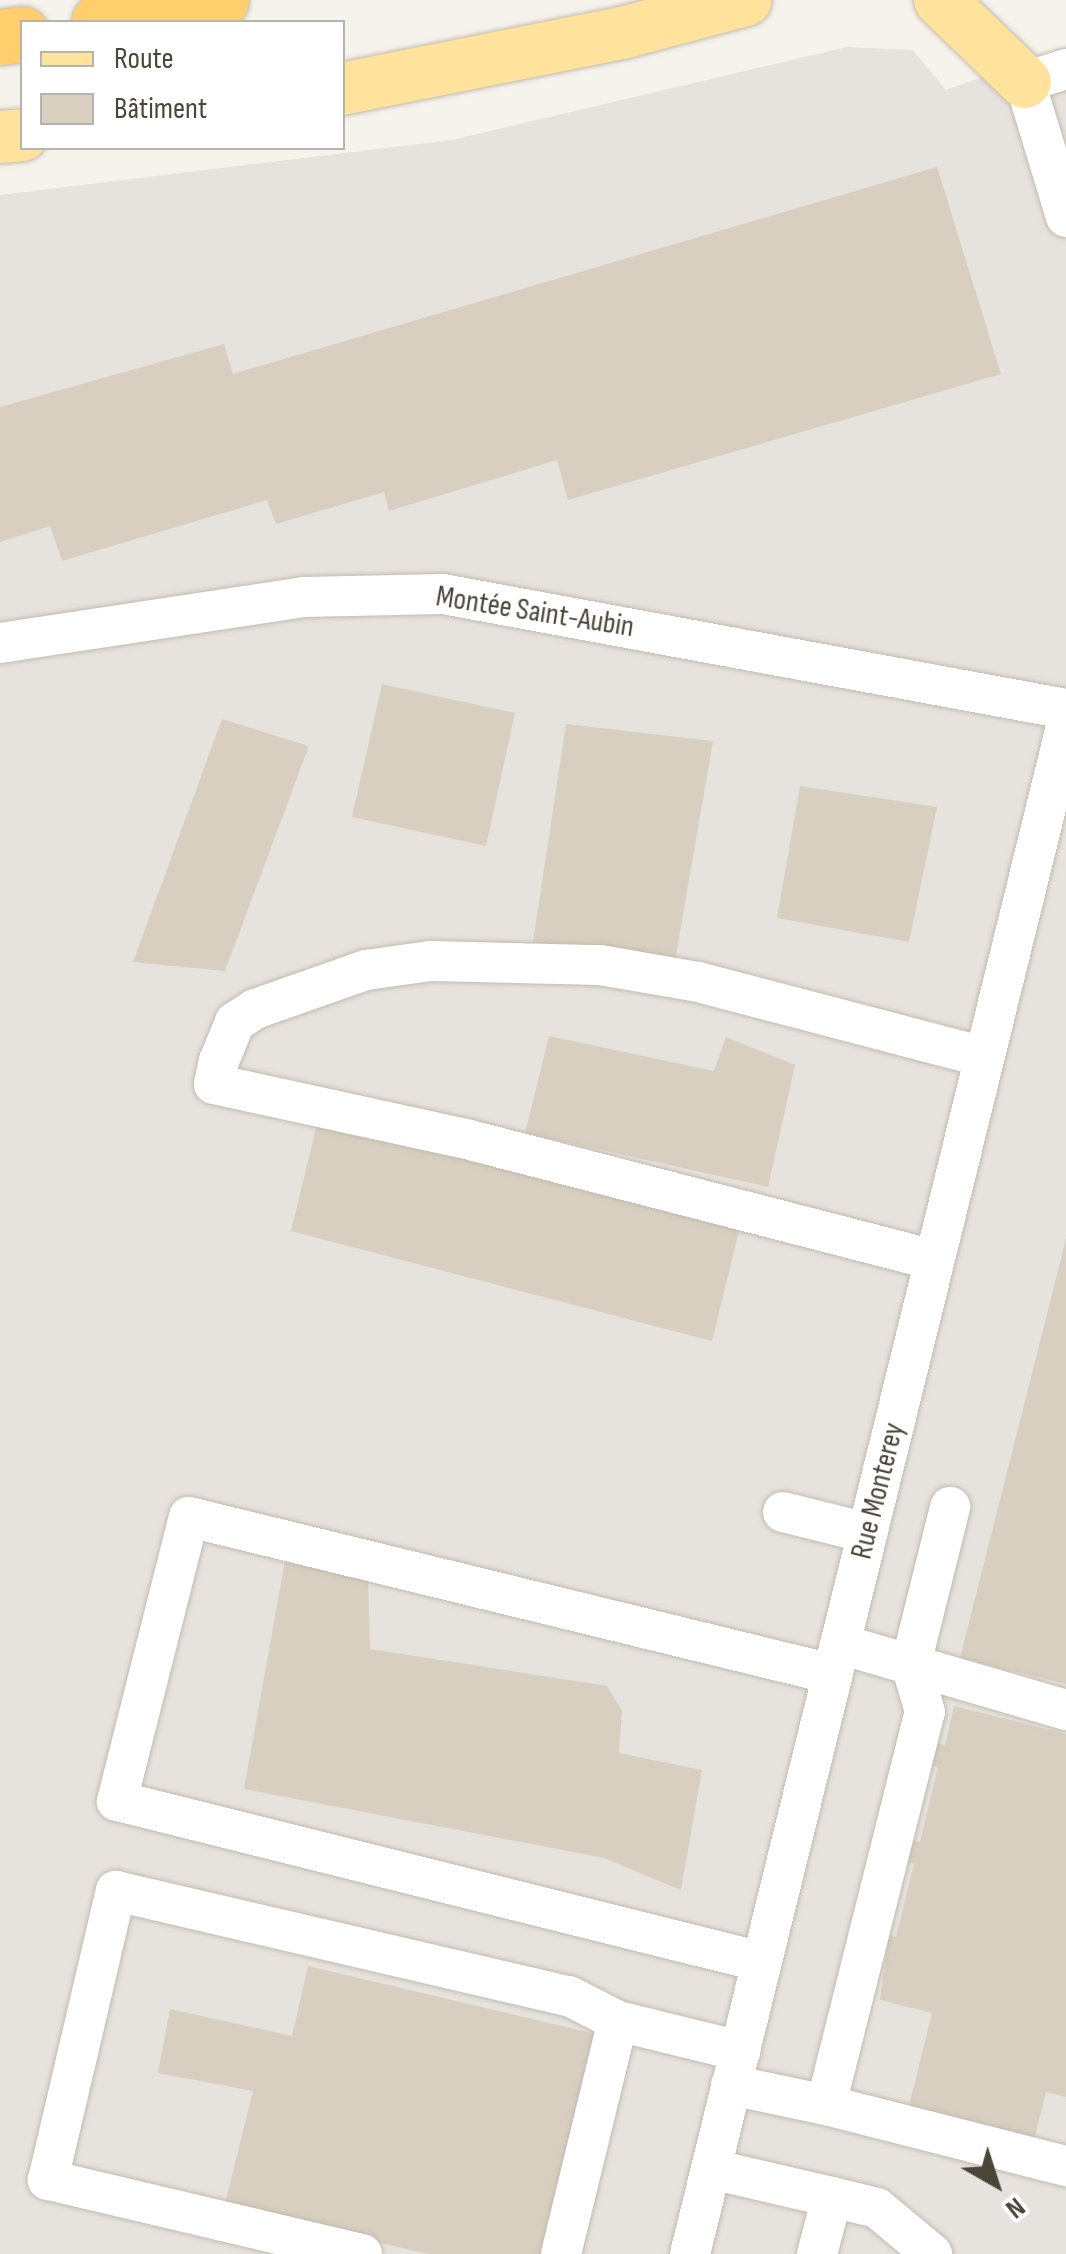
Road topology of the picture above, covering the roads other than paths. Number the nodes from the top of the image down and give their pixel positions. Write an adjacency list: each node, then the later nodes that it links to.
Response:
1 (221, 0): 4 (highway)
2 (746, 0): 6 (main road)
3 (940, 0): 5 (main road)
4 (109, 20)
5 (1046, 75): 7 (street)
6 (345, 88)
7 (1066, 217)
8 (0, 643): 9 (street, Montée Saint-Aubin)
9 (1066, 709)
10 (1066, 727): 11 (street, Rue Monterey)
11 (984, 1057): 12 (street, Rue Monterey); 12 (street)
12 (934, 1260): 15 (street, Rue Monterey)
13 (950, 1507): 17 (street)
14 (783, 1512): 15 (street)
15 (867, 1533): 16 (street, Rue Monterey)
16 (836, 1659): 17 (street); 19 (street, Rue Monterey); 19 (street)
17 (910, 1664): 18 (street); 22 (street)
18 (1066, 1710)
19 (762, 1962): 21 (street, Rue Monterey)
20 (618, 2021): 21 (street); 26 (street); 27 (street)
21 (736, 2068): 22 (street); 24 (street, Rue Monterey)
22 (826, 2105): 23 (street)
23 (1066, 2166)
24 (711, 2169): 25 (street); 28 (street, Rue Monterey)
25 (832, 2197): 29 (street); 30 (street)
26 (362, 2254)
27 (562, 2254)
28 (690, 2254)
29 (817, 2254)
30 (932, 2254)

